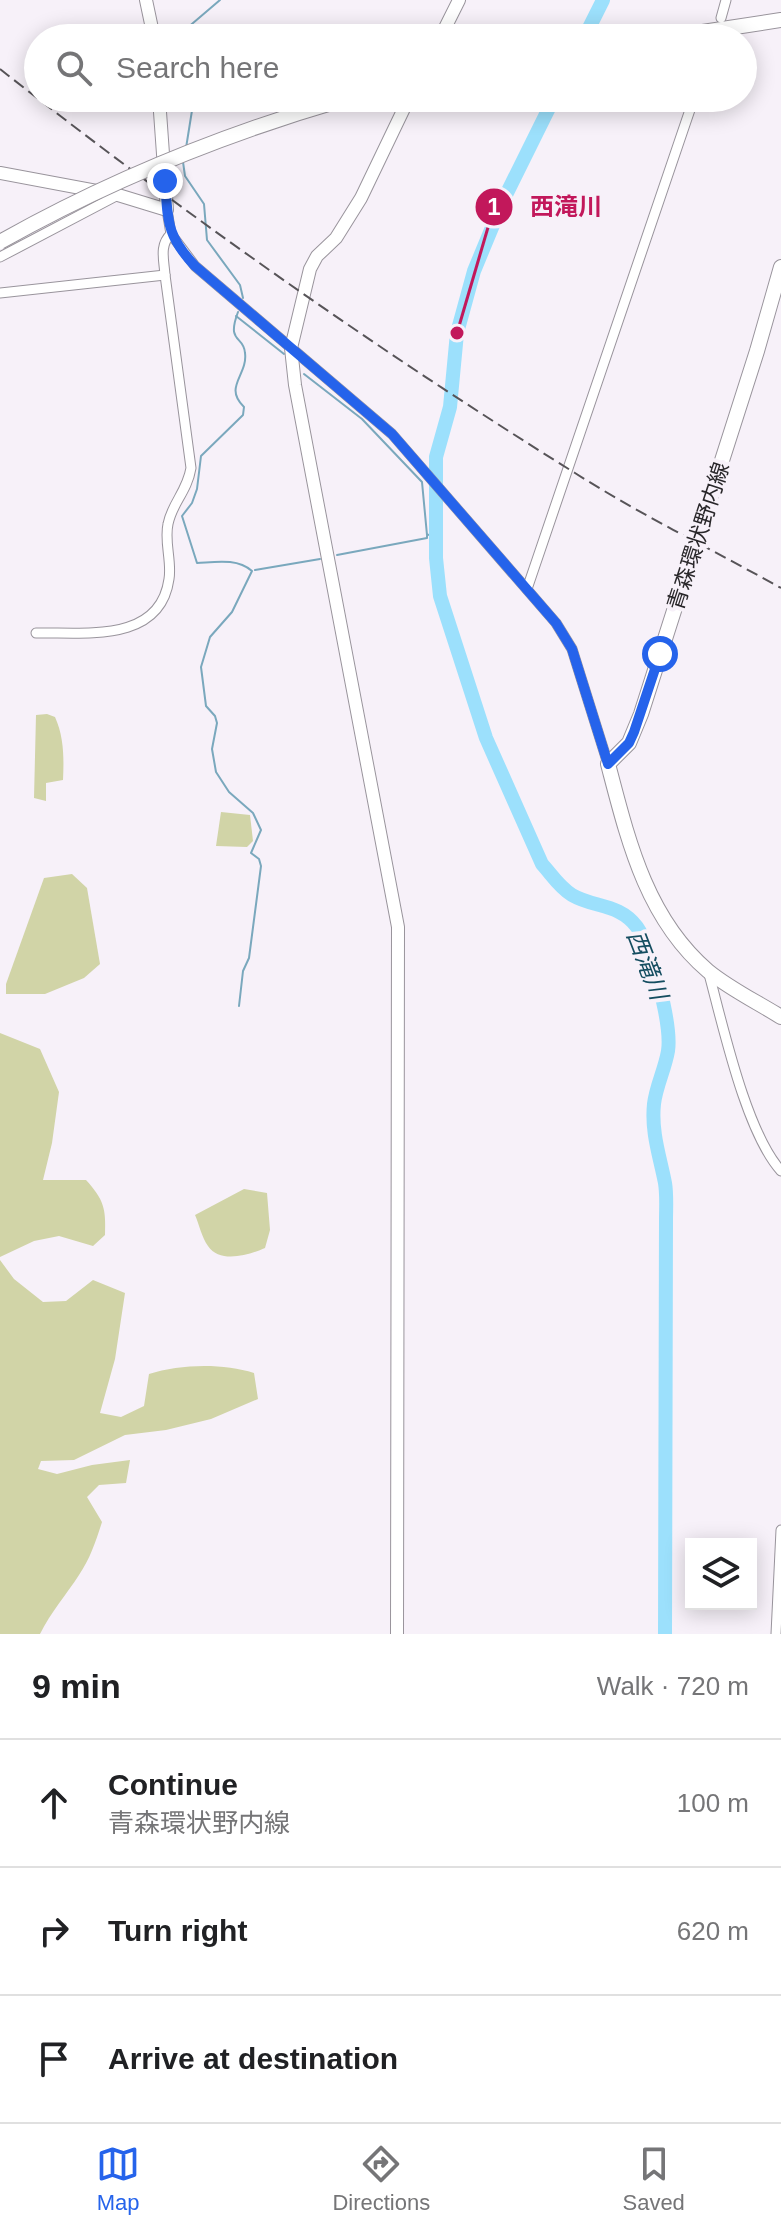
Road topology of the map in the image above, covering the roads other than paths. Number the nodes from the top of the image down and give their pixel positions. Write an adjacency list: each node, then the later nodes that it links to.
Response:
1 (146, 0): 6 (street)
2 (459, 0): 7 (street)
3 (726, 0): 4 (street)
4 (721, 18)
5 (781, 20): 8 (main road)
6 (151, 24)
7 (447, 24)
8 (755, 24)
9 (160, 112): 15 (street)
10 (301, 112): 17 (main road, bridge)
11 (402, 112): 22 (street)
12 (689, 112): 23 (street)
13 (0, 173): 14 (street)
14 (118, 195): 15 (street); 18 (street)
15 (167, 210): 16 (street)
16 (171, 234): 20 (street); 22 (street)
17 (0, 242)
18 (0, 257)
19 (781, 267): 25 (main road, 青森環状野内線)
20 (165, 275): 21 (street); 24 (street)
21 (0, 293)
22 (291, 348): 23 (street); 30 (street)
23 (527, 589): 25 (street)
24 (36, 633)
25 (608, 764): 26 (main road)
26 (709, 971): 27 (main road); 28 (street)
27 (781, 1017)
28 (781, 1171)
29 (781, 1530): 31 (street)
30 (397, 1634)
31 (776, 1634)

